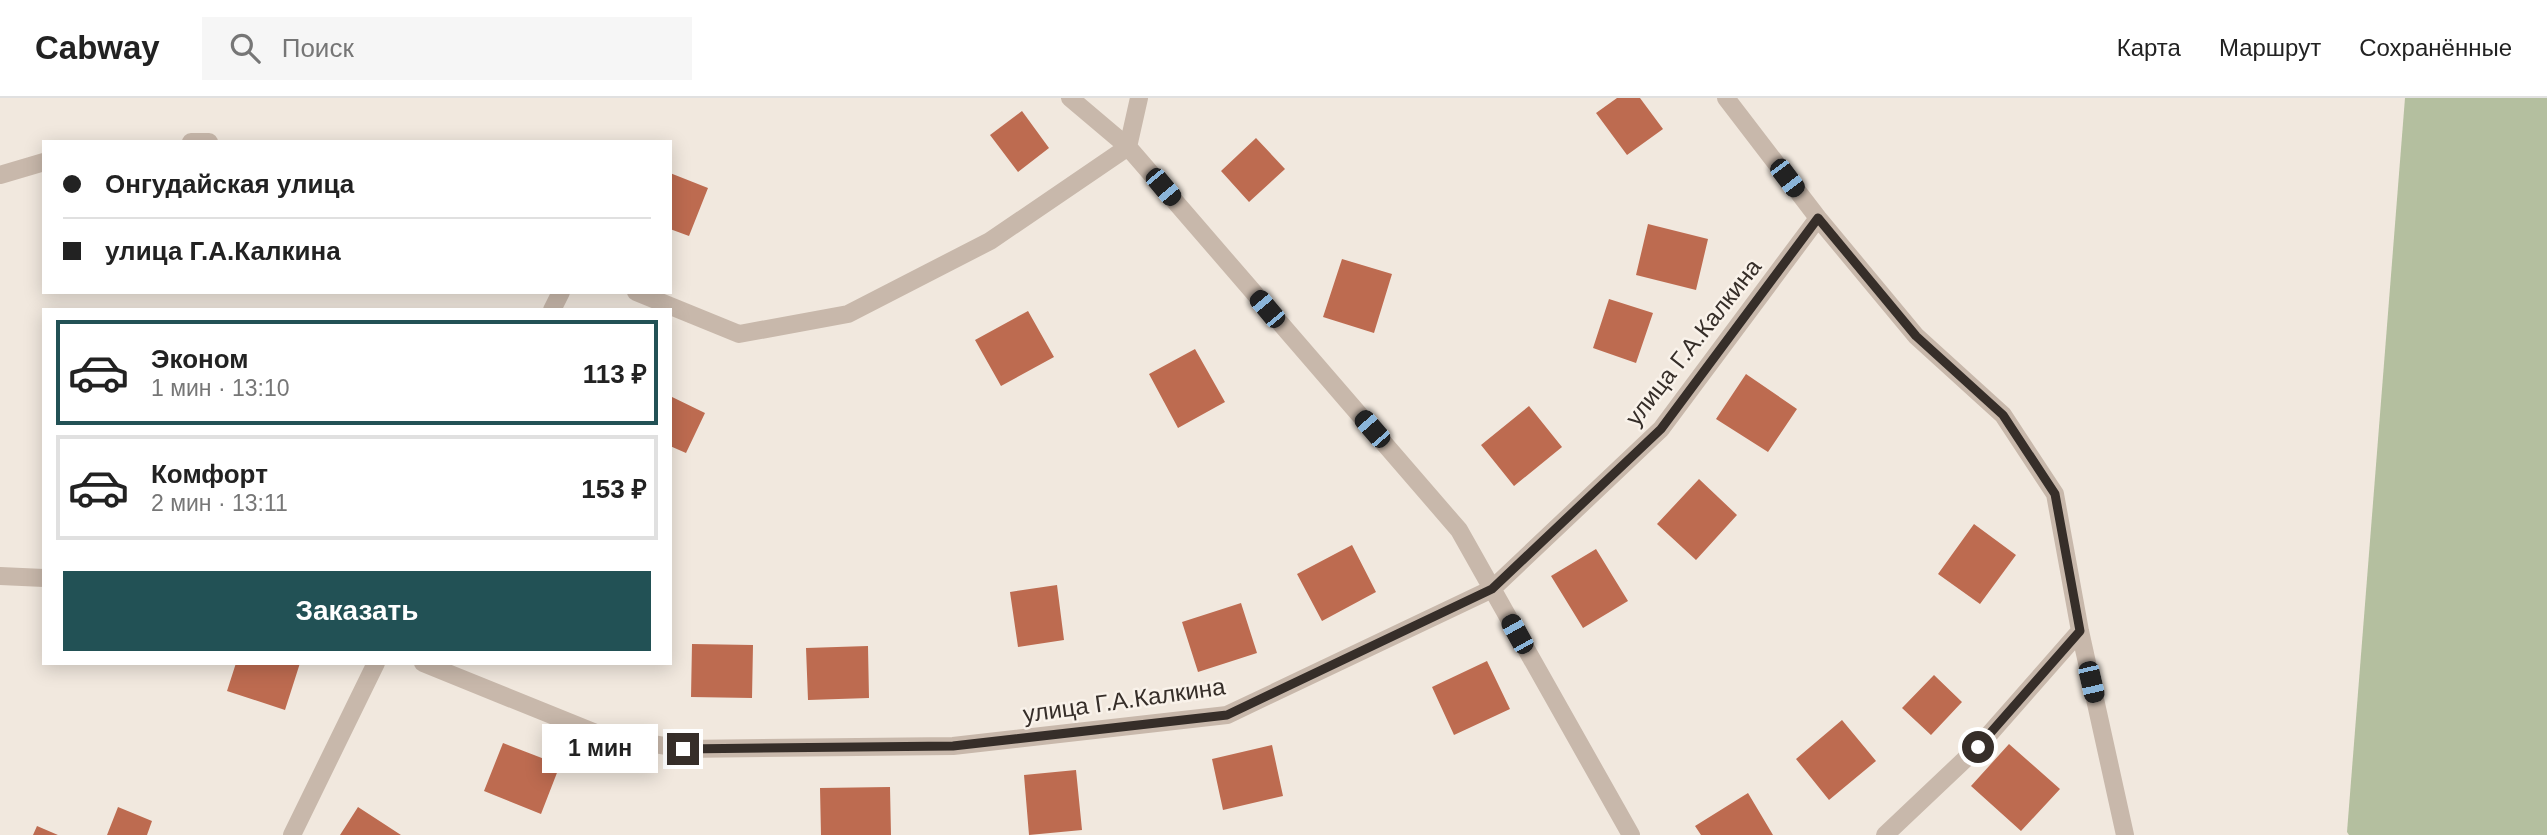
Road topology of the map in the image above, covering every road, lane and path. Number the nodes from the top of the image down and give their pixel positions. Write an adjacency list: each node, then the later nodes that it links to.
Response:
1 (1070, 98): 4 (street)
2 (1139, 98): 4 (street)
3 (1726, 98): 7 (street)
4 (1128, 147): 8 (street); 11 (street)
5 (42, 163): 6 (street)
6 (0, 175)
7 (1818, 218): 11 (street, улица Г.А.Калкина); 12 (street)
8 (641, 294)
9 (0, 576): 10 (street)
10 (42, 578)
11 (1492, 589): 14 (street, улица Г.А.Калкина); 16 (street)
12 (2080, 631): 17 (street); 18 (street)
13 (375, 665): 15 (street)
14 (429, 665)
15 (292, 835)
16 (1631, 835)
17 (1885, 835)
18 (2125, 835)

